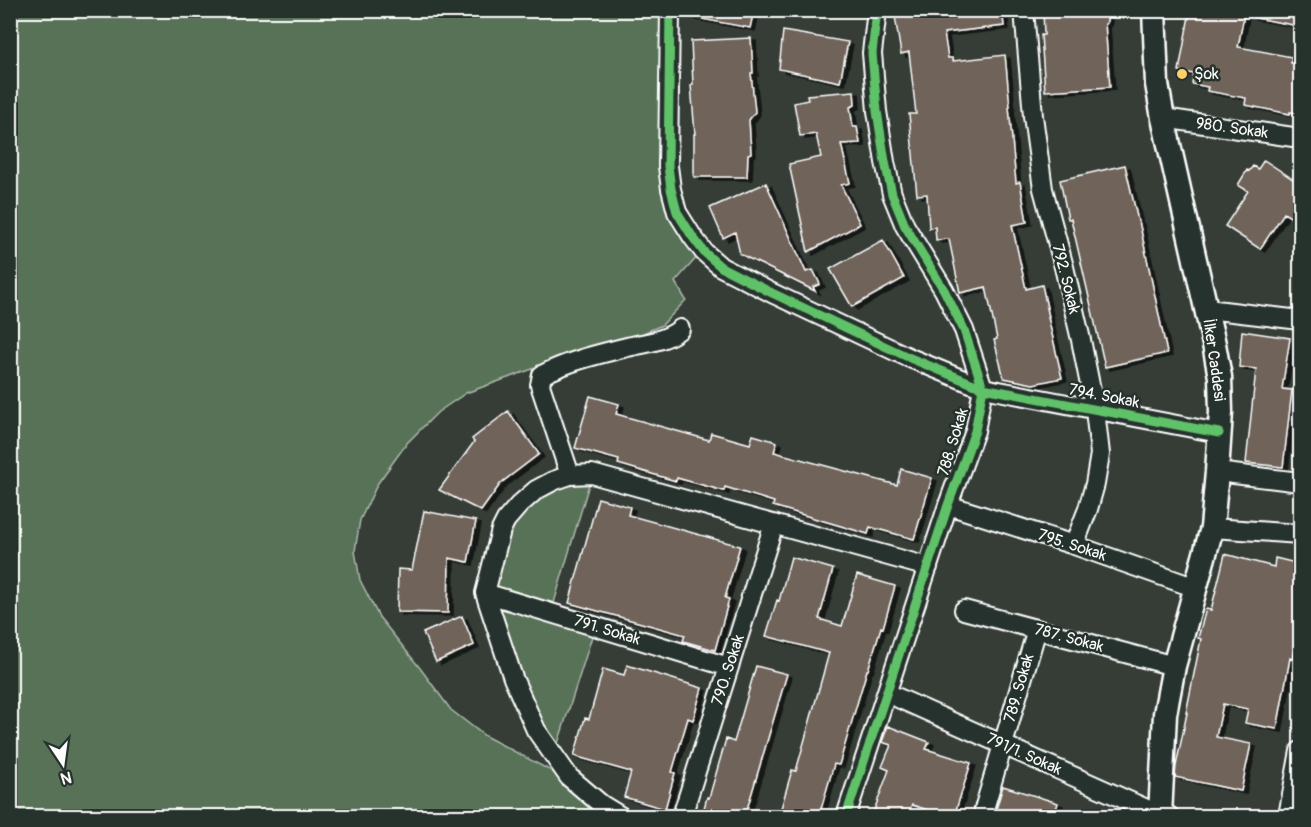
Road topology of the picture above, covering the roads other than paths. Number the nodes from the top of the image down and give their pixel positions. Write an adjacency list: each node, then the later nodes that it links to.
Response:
1 (670, 10): 10 (street, 794. Sokak)
2 (877, 10): 10 (street, 788. Sokak)
3 (1024, 10): 11 (street, 792. Sokak)
4 (1154, 10): 5 (main road, İlker Caddesi)
5 (1163, 118): 6 (street, 980. Sokak); 7 (main road, İlker Caddesi)
6 (1300, 138)
7 (1207, 309): 8 (street); 12 (main road, İlker Caddesi)
8 (1300, 320)
9 (680, 329): 14 (street)
10 (982, 388): 11 (street, 794. Sokak); 16 (street, 788. Sokak)
11 (1095, 410): 12 (street, 794. Sokak); 20 (street, 792. Sokak)
12 (1219, 433): 13 (main road, İlker Caddesi)
13 (1217, 472): 15 (street); 18 (main road, İlker Caddesi)
14 (570, 475): 17 (street); 23 (street)
15 (1300, 482)
16 (948, 505): 20 (street, 795. Sokak); 21 (street, 788. Sokak)
17 (774, 524): 21 (street); 27 (street, 790. Sokak)
18 (1212, 528): 19 (street); 22 (main road, İlker Caddesi)
19 (1300, 534)
20 (1074, 545): 22 (street, 795. Sokak)
21 (928, 567): 28 (street, 788. Sokak)
22 (1196, 588): 26 (main road, İlker Caddesi)
23 (485, 593): 27 (street, 791. Sokak); 31 (street)
24 (964, 610): 25 (street, 787. Sokak)
25 (1036, 629): 26 (street, 787. Sokak); 29 (street, 789. Sokak)
26 (1174, 666): 35 (main road, İlker Caddesi)
27 (729, 667): 32 (street, 790. Sokak)
28 (887, 693): 29 (street, 791/1. Sokak); 33 (street, 788. Sokak)
29 (1003, 744): 34 (street, 789. Sokak); 35 (street, 791/1. Sokak)
30 (1300, 751): 36 (street)
31 (620, 816)
32 (682, 816)
33 (846, 816)
34 (982, 816)
35 (1163, 816)
36 (1288, 816)

